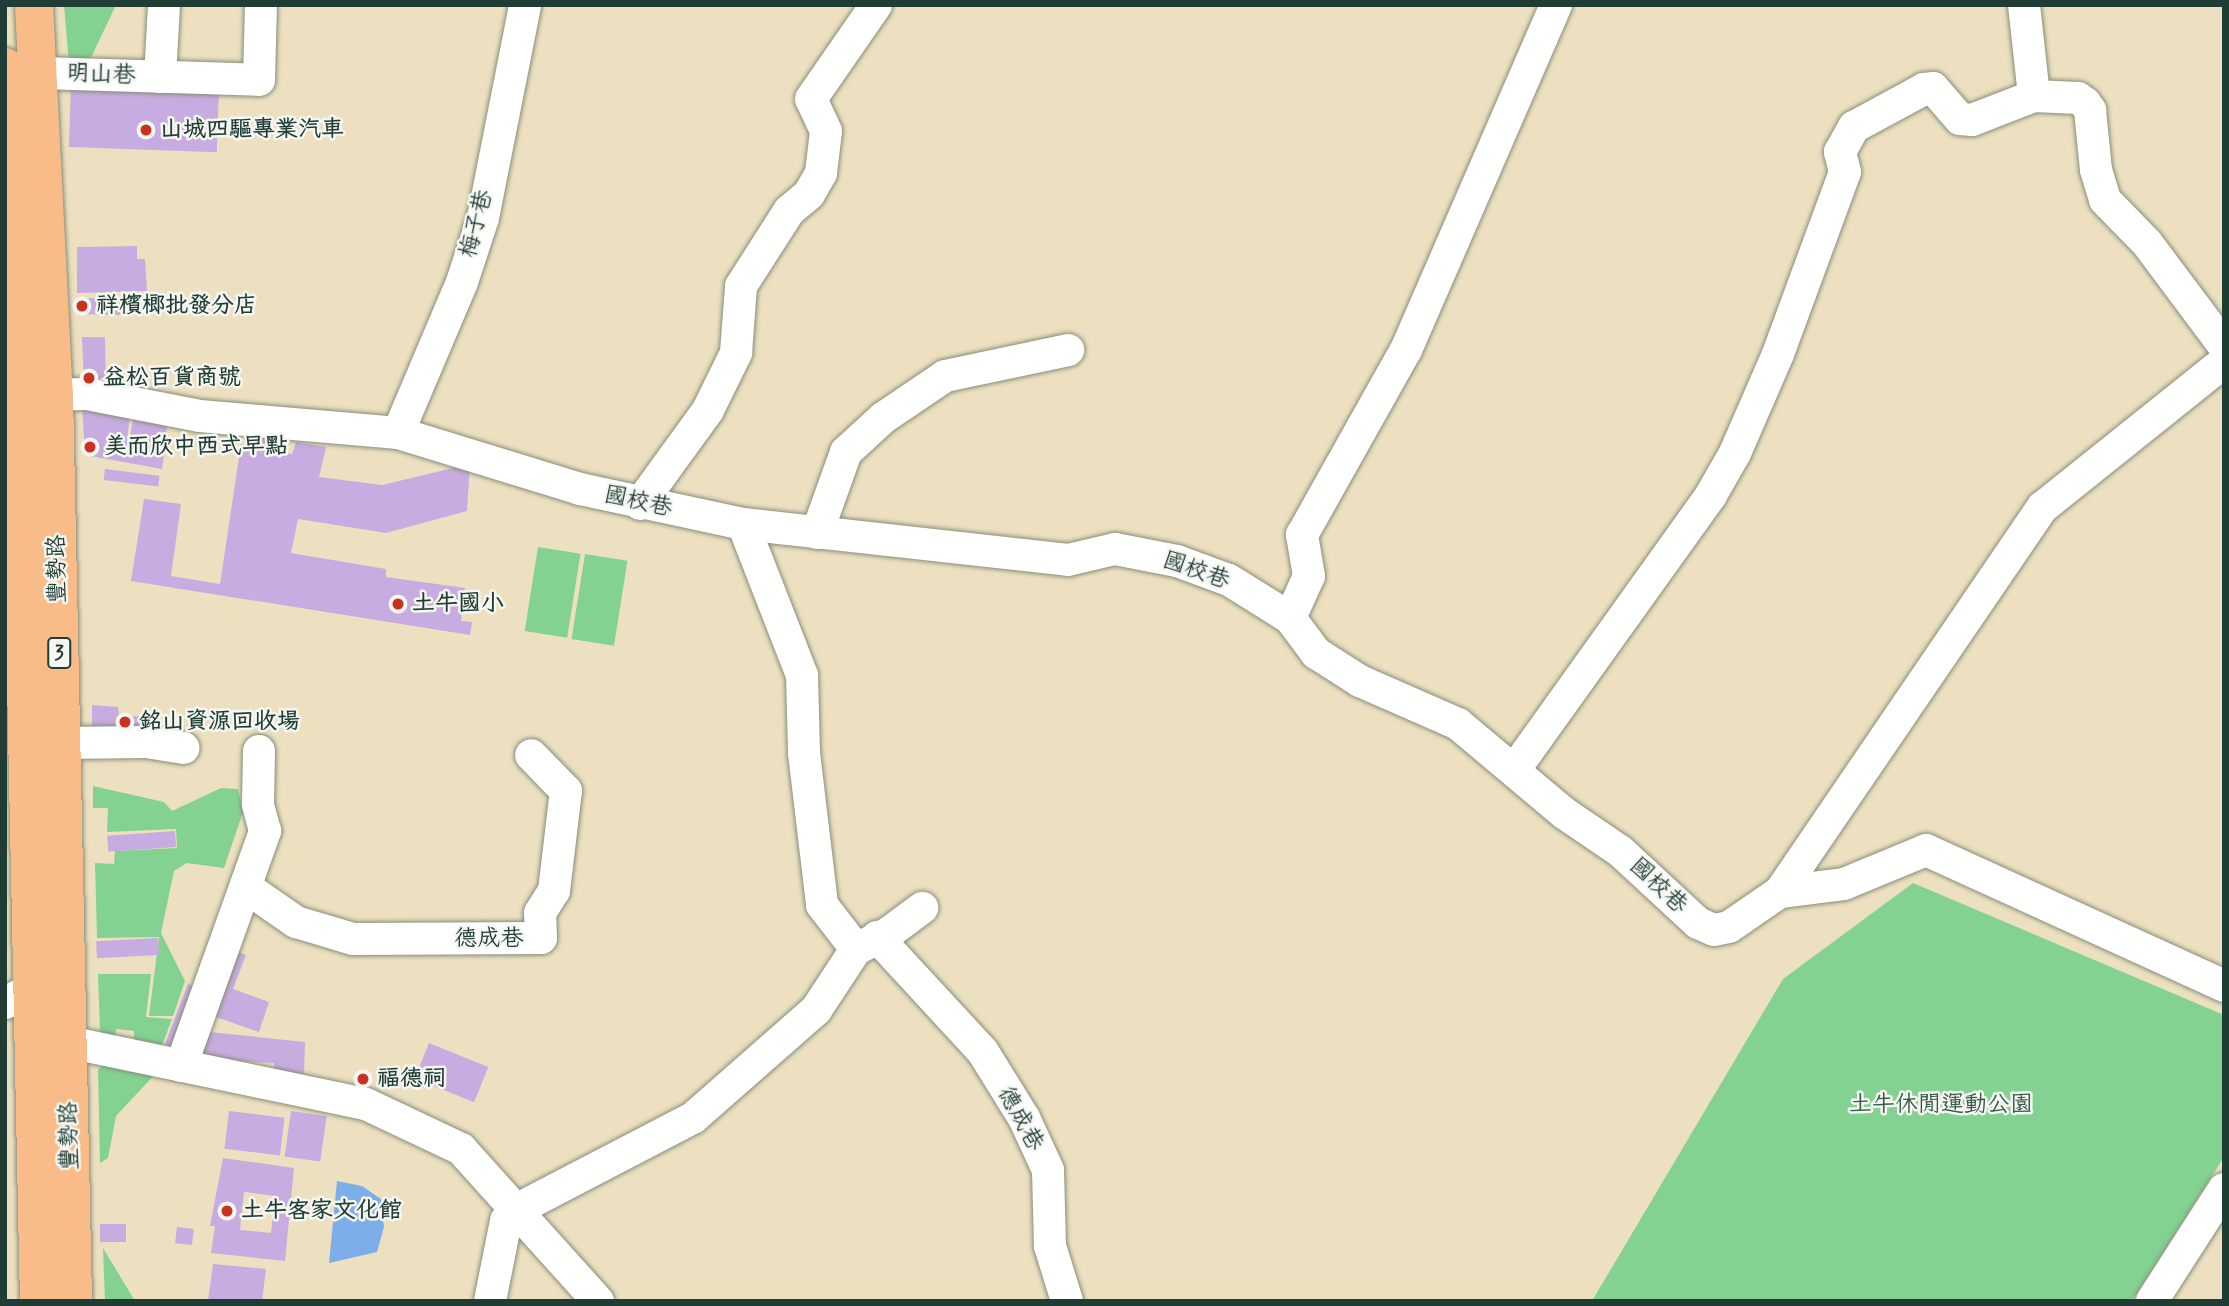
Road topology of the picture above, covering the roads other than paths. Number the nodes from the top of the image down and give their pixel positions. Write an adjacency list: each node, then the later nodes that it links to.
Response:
1 (34, 5): 8 (main road, 豐勢路 / 3)
2 (164, 5): 9 (street, 明山巷)
3 (261, 5): 9 (street, 明山巷)
4 (525, 5): 16 (street, 梅子巷)
5 (876, 5): 17 (street)
6 (1556, 5): 21 (street)
7 (2024, 5): 10 (street)
8 (23, 70): 9 (street, 明山巷); 11 (main road, 豐勢路 / 3); 15 (main road, 豐勢路 / 3)
9 (160, 77)
10 (2034, 96): 12 (street); 27 (street)
11 (8, 136): 15 (main road, 豐勢路 / 3)
12 (2224, 346)
13 (1068, 350): 20 (street)
14 (2224, 362): 29 (street)
15 (27, 396): 16 (street, 國校巷); 18 (main road, 豐勢路 / 3); 22 (main road, 豐勢路 / 3)
16 (398, 433): 17 (street, 國校巷)
17 (640, 504): 19 (street, 國校巷)
18 (14, 524): 22 (main road, 豐勢路 / 3)
19 (743, 524): 20 (street, 國校巷); 31 (street, 德成巷)
20 (817, 533): 21 (street, 國校巷)
21 (1290, 618): 27 (street, 國校巷)
22 (29, 717): 23 (main road, 豐勢路 / 3); 33 (main road, 豐勢路 / 3)
23 (60, 743): 24 (street); 34 (main road, 豐勢路 / 3)
24 (184, 748)
25 (259, 751): 28 (street)
26 (531, 755): 28 (street, 德成巷)
27 (1515, 769): 29 (street, 國校巷)
28 (247, 888): 35 (street)
29 (1780, 892): 32 (street, 國校巷)
30 (922, 908): 31 (street)
31 (866, 943): 37 (street); 42 (street, 德成巷)
32 (2224, 986)
33 (19, 995): 34 (main road, 豐勢路 / 3)
34 (51, 1042): 35 (street); 38 (main road, 豐勢路 / 3); 39 (main road, 豐勢路 / 3)
35 (181, 1066): 37 (street)
36 (2224, 1189): 43 (street)
37 (516, 1210): 40 (street); 41 (street)
38 (39, 1301)
39 (73, 1301)
40 (490, 1301)
41 (598, 1301)
42 (1067, 1301)
43 (2152, 1301)

